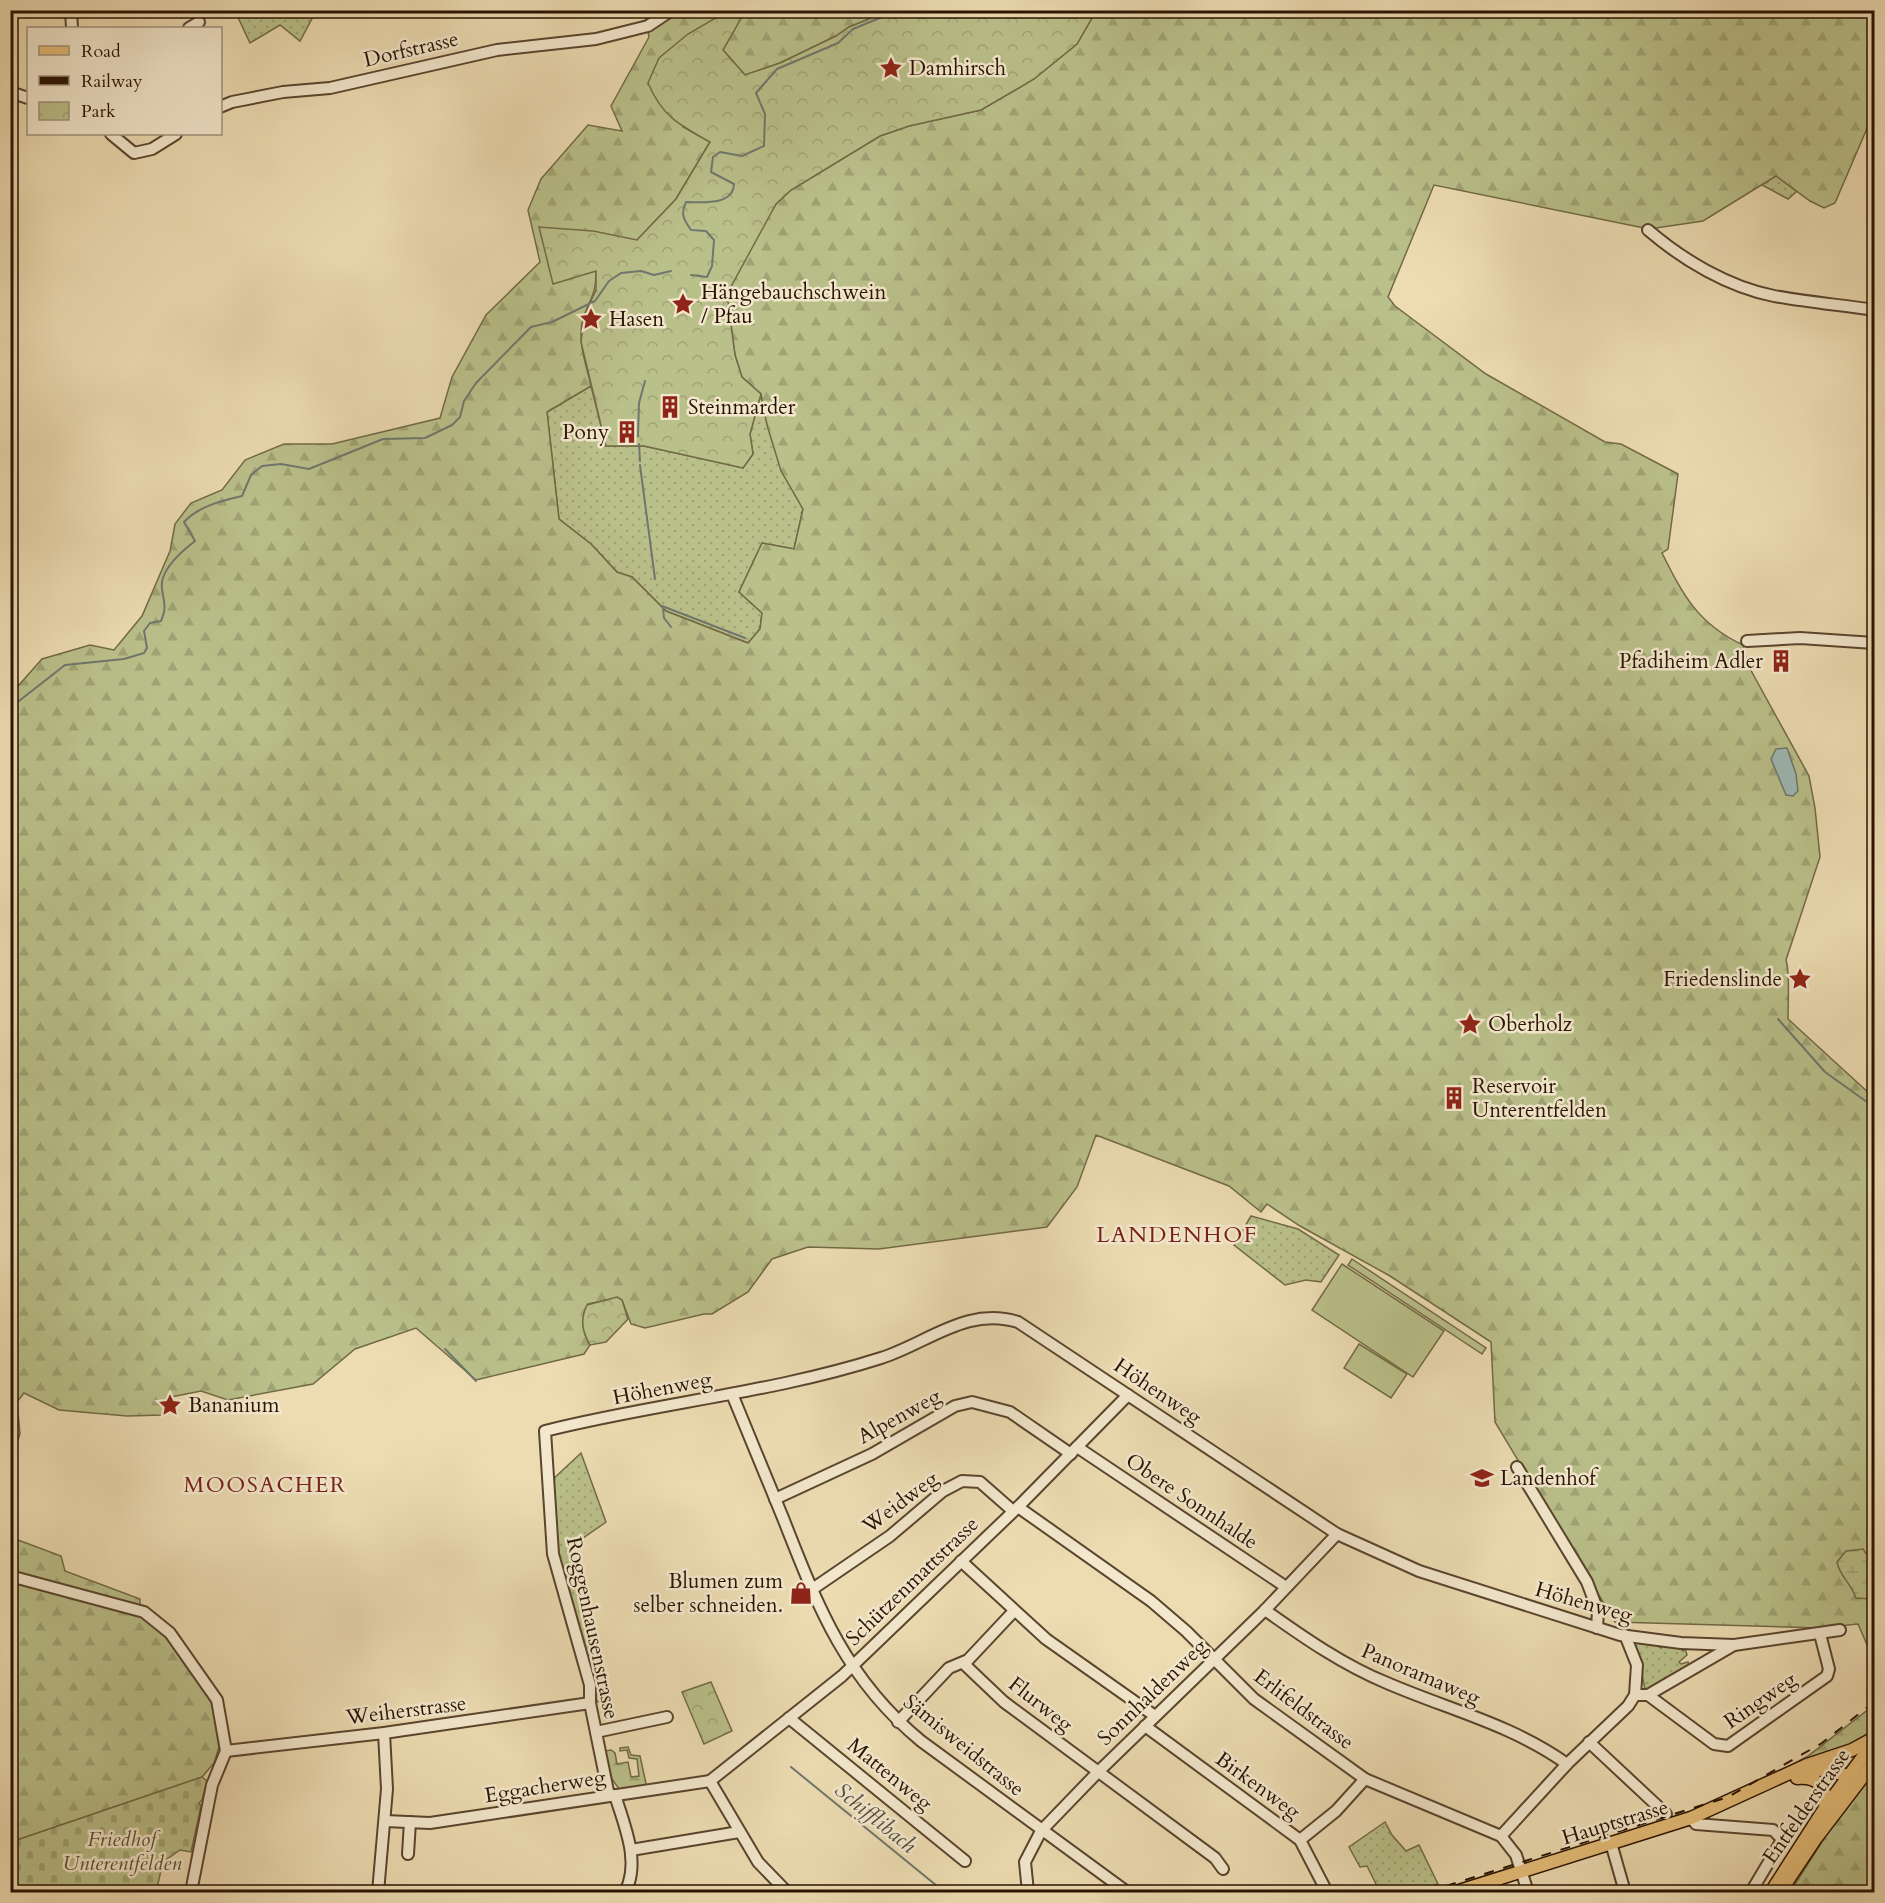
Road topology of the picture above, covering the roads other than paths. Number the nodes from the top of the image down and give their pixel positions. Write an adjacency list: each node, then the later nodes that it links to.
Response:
1 (71, 10): 4 (street)
2 (672, 10): 8 (street, Dorfstrasse)
3 (199, 22): 5 (street)
4 (72, 27)
5 (191, 27)
6 (10, 92): 7 (street)
7 (27, 98)
8 (222, 106)
9 (112, 135): 10 (street)
10 (174, 135)
11 (1648, 230): 12 (street)
12 (1875, 310)
13 (1747, 641): 14 (street)
14 (1875, 643)
15 (732, 1394): 16 (street, Höhenweg); 17 (street, Höhenweg); 20 (street, Sämisweidstrasse)
16 (1128, 1395): 18 (street, Schützenmattstrasse); 22 (street, Höhenweg)
17 (545, 1431): 39 (street, Roggenhausenstrasse)
18 (1074, 1450): 20 (street, Alpenweg); 21 (street, Schützenmattstrasse); 25 (street, Obere Sonnhalde)
19 (1517, 1467): 29 (street)
20 (775, 1499): 26 (street, Sämisweidstrasse)
21 (1016, 1509): 23 (street, Schützenmattstrasse); 26 (street, Weidweg); 34 (street, Erlifeldstrasse)
22 (1337, 1534): 25 (street, Sonnhaldenweg); 29 (street, Höhenweg)
23 (961, 1561): 28 (street); 36 (street, Schützenmattstrasse)
24 (10, 1576): 49 (street)
25 (1286, 1587): 27 (street, Sonnhaldenweg)
26 (811, 1590): 36 (street, Sämisweidstrasse)
27 (1265, 1610): 34 (street, Sonnhaldenweg); 52 (street, Panoramaweg)
28 (1014, 1611): 35 (street); 40 (street)
29 (1597, 1628): 32 (street, Höhenweg)
30 (1840, 1630): 31 (street)
31 (1820, 1634): 33 (street); 38 (street, Ringweg)
32 (1624, 1635): 33 (street, Höhenweg); 37 (street)
33 (1734, 1645): 38 (street)
34 (1213, 1658): 40 (street, Sonnhaldenweg); 56 (street, Erlifeldstrasse)
35 (963, 1663): 43 (street); 53 (street, Flurweg)
36 (851, 1667): 42 (street, Schützenmattstrasse); 43 (street, Sämisweidstrasse)
37 (1635, 1695): 38 (street); 48 (street)
38 (1648, 1695)
39 (590, 1702): 45 (street, Roggenhausenstrasse); 46 (street, Weiherstrasse)
40 (1155, 1716): 44 (street, Sonnhaldenweg)
41 (667, 1717): 45 (street)
42 (789, 1718): 57 (street, Schützenmattstrasse); 71 (street, Mattenweg)
43 (898, 1722): 64 (street, Sämisweidstrasse)
44 (1145, 1726): 53 (street, Sonnhaldenweg); 67 (street, Birkenweg)
45 (596, 1732): 58 (street, Roggenhausenstrasse)
46 (384, 1734): 49 (street, Weiherstrasse); 62 (street)
47 (1875, 1740): 50 (main road); 54 (main road, Entfelderstrasse)
48 (1589, 1742): 52 (street); 60 (street)
49 (226, 1751): 74 (street)
50 (1831, 1758): 54 (main road); 55 (main road)
51 (1875, 1762): 54 (main road, Entfelderstrasse)
52 (1567, 1764): 66 (street)
53 (1097, 1773): 64 (street, Sonnhaldenweg); 72 (street, Flurweg)
54 (1854, 1775): 55 (main road); 59 (main road, Entfelderstrasse); 86 (main road)
55 (1781, 1778): 59 (main road); 61 (main road, Hauptstrasse)
56 (1365, 1779): 66 (street, Erlifeldstrasse); 67 (street)
57 (710, 1781): 58 (street, Eggacherweg); 65 (street)
58 (612, 1796): 63 (street, Eggacherweg); 69 (street, Roggenhausenstrasse)
59 (1825, 1808): 85 (main road, Entfelderstrasse)
60 (1666, 1814)
61 (1691, 1818): 68 (main road, Hauptstrasse); 84 (street)
62 (386, 1821): 63 (street, Eggacherweg); 75 (street)
63 (410, 1822): 70 (street)
64 (1041, 1831): 78 (street, Sonnhaldenweg); 79 (street, Sämisweidstrasse)
65 (740, 1832): 69 (street); 77 (street)
66 (1502, 1836): 73 (street)
67 (1300, 1840): 80 (street, Birkenweg)
68 (1611, 1843): 73 (main road, Hauptstrasse); 83 (street)
69 (631, 1850): 76 (street, Roggenhausenstrasse)
70 (408, 1854)
71 (965, 1861)
72 (1223, 1869)
73 (1521, 1871): 81 (main road, Hauptstrasse); 82 (street)
74 (193, 1892)
75 (378, 1893)
76 (626, 1893)
77 (787, 1893)
78 (1028, 1893)
79 (1127, 1893)
80 (1327, 1893)
81 (1456, 1893)
82 (1528, 1893)
83 (1625, 1893)
84 (1751, 1893)
85 (1771, 1893)
86 (1780, 1893)

